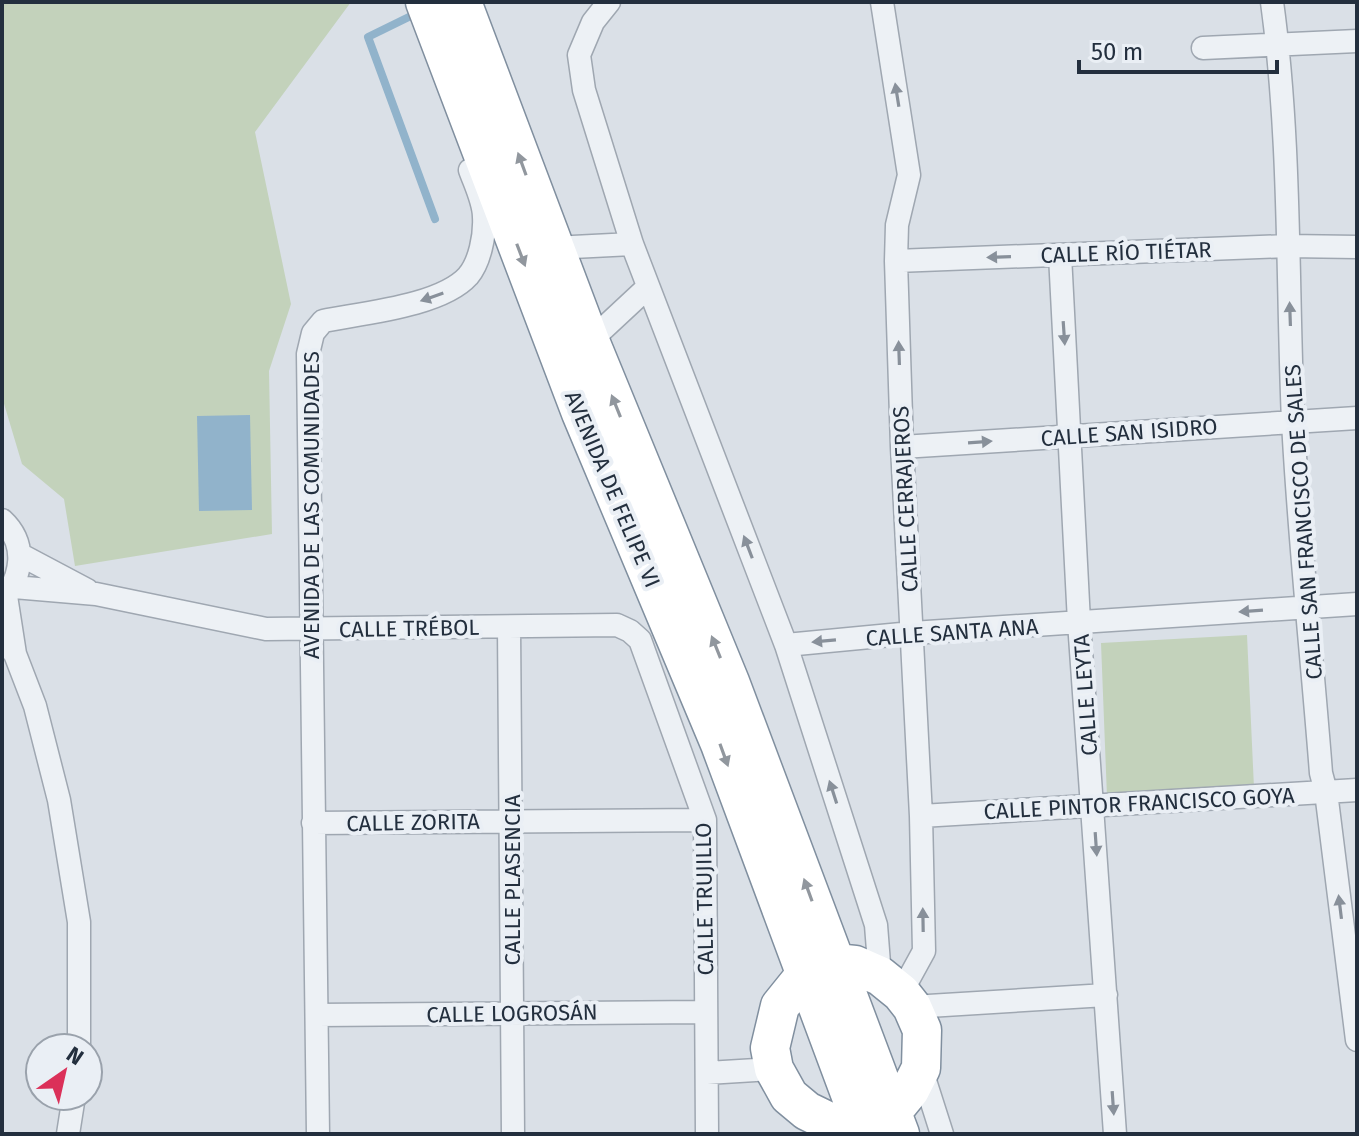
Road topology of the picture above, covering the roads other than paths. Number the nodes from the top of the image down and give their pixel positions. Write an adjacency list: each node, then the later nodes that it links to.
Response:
1 (609, 2): 8 (street)
2 (882, 2): 13 (street, CALLE CERRAJEROS, one-way to 2)
3 (1272, 2): 6 (street, CALLE SAN FRANCISCO DE SALES)
4 (441, 8): 11 (highway, AVENIDA DE FELIPE VI, one-way to 4); 28 (street, AVENIDA DE LAS COMUNIDADES, one-way to 28); 40 (highway, AVENIDA DE FELIPE VI, one-way to 40)
5 (1357, 41): 6 (street)
6 (1278, 45): 7 (street); 9 (street, CALLE SAN FRANCISCO DE SALES)
7 (1203, 48)
8 (632, 244): 11 (street); 14 (street)
9 (1288, 246): 10 (street, CALLE RÍO TIÉTAR); 12 (street, CALLE RÍO TIÉTAR); 17 (street, CALLE SAN FRANCISCO DE SALES, one-way to 9)
10 (1357, 247)
11 (553, 248): 15 (highway, AVENIDA DE FELIPE VI)
12 (1060, 255): 13 (street, CALLE RÍO TIÉTAR, one-way to 13); 18 (street, CALLE LEYTA, one-way to 18)
13 (896, 261): 19 (street, CALLE CERRAJEROS, one-way to 13)
14 (648, 287): 15 (street); 31 (street, one-way to 14)
15 (590, 341): 40 (highway, AVENIDA DE FELIPE VI, one-way to 15)
16 (1357, 418): 17 (street, CALLE SAN ISIDRO)
17 (1293, 422): 18 (street, CALLE SAN ISIDRO); 25 (street, CALLE SAN FRANCISCO DE SALES)
18 (1071, 436): 19 (street, CALLE SAN ISIDRO, one-way to 18); 26 (street, CALLE LEYTA)
19 (902, 447): 30 (street, CALLE CERRAJEROS)
20 (2, 520): 21 (street)
21 (21, 555): 22 (street, CALLE TRÉBOL); 23 (street)
22 (96, 594): 23 (street, CALLE TRÉBOL); 28 (street, CALLE TRÉBOL)
23 (7, 595): 32 (street)
24 (1357, 604): 25 (street, CALLE SANTA ANA)
25 (1307, 607): 26 (street, CALLE SANTA ANA, one-way to 26); 34 (street, CALLE SAN FRANCISCO DE SALES)
26 (1079, 622): 30 (street, CALLE SANTA ANA); 35 (street, CALLE LEYTA)
27 (509, 627): 28 (street, CALLE TRÉBOL); 29 (street, CALLE TRÉBOL); 38 (street, CALLE PLASENCIA)
28 (310, 630): 39 (street, AVENIDA DE LAS COMUNIDADES)
29 (630, 631): 37 (street, CALLE TRUJILLO)
30 (912, 633): 31 (street, CALLE SANTA ANA, one-way to 31); 36 (street, CALLE CERRAJEROS)
31 (786, 645): 41 (street, one-way to 31)
32 (9, 646): 46 (street)
33 (1357, 790): 34 (street, CALLE PINTOR FRANCISCO GOYA)
34 (1326, 792): 35 (street, CALLE PINTOR FRANCISCO GOYA); 47 (street, CALLE SAN FRANCISCO DE SALES, one-way to 34)
35 (1093, 806): 36 (street, CALLE PINTOR FRANCISCO GOYA); 42 (street, CALLE LEYTA, one-way to 42)
36 (921, 816): 41 (street, CALLE CERRAJEROS, one-way to 36)
37 (705, 820): 38 (street, CALLE ZORITA); 43 (street, CALLE TRUJILLO)
38 (512, 821): 39 (street, CALLE ZORITA); 44 (street, CALLE PLASENCIA)
39 (313, 823): 45 (street, AVENIDA DE LAS COMUNIDADES)
40 (820, 969): 41 (highway); 49 (highway); 52 (highway)
41 (898, 992): 42 (street); 48 (highway)
42 (1106, 995): 58 (street, CALLE LEYTA, one-way to 58)
43 (706, 1012): 44 (street, CALLE LOGROSÁN); 50 (street, CALLE TRUJILLO)
44 (512, 1013): 45 (street, CALLE LOGROSÁN); 55 (street, CALLE PLASENCIA)
45 (317, 1015): 54 (street, AVENIDA DE LAS COMUNIDADES)
46 (79, 1032)
47 (1357, 1040)
48 (921, 1068): 52 (highway); 57 (street)
49 (774, 1069): 50 (street); 52 (highway)
50 (707, 1073): 56 (street, CALLE TRUJILLO)
51 (71, 1112): 53 (street)
52 (880, 1126)
53 (68, 1134)
54 (318, 1134)
55 (513, 1134)
56 (707, 1134)
57 (942, 1134)
58 (1115, 1134)

